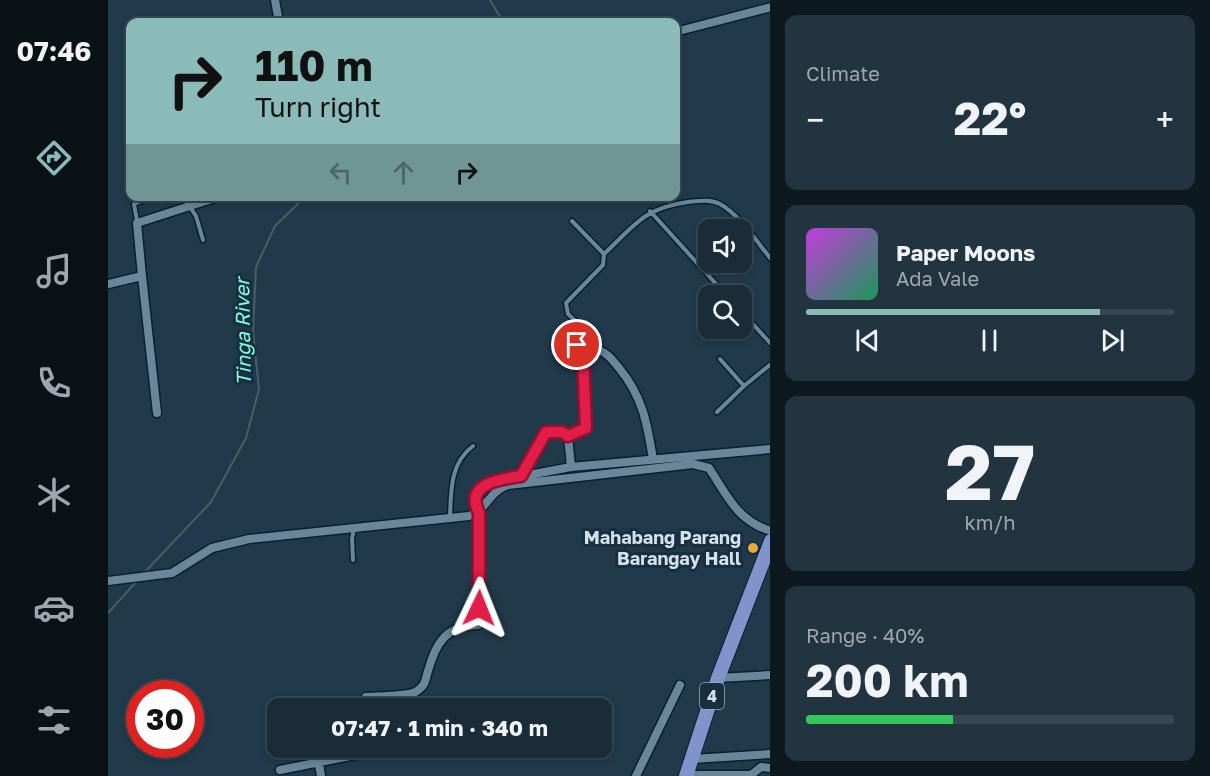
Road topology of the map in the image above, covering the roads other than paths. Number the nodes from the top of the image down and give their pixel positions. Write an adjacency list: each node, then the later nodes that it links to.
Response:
1 (275, 0): 3 (street)
2 (770, 7): 4 (street)
3 (278, 18)
4 (680, 31)
5 (141, 201): 10 (lane)
6 (205, 201): 7 (street)
7 (189, 206): 10 (street); 11 (lane)
8 (651, 211): 12 (lane); 13 (lane); 16 (lane)
9 (572, 221): 12 (lane)
10 (138, 223): 14 (street)
11 (203, 240)
12 (604, 254): 18 (lane)
13 (770, 258)
14 (142, 276): 15 (street); 26 (street)
15 (108, 284)
16 (717, 285)
17 (752, 323): 20 (lane)
18 (593, 337)
19 (567, 338): 21 (lane)
20 (770, 343)
21 (586, 353): 27 (street); 30 (street)
22 (720, 359): 24 (lane)
23 (770, 365): 24 (lane)
24 (744, 386): 25 (lane)
25 (717, 412)
26 (157, 413)
27 (568, 436): 31 (street); 32 (street)
28 (473, 446): 34 (lane)
29 (770, 449): 30 (street)
30 (653, 459): 31 (street)
31 (571, 467): 32 (street)
32 (521, 476): 33 (street)
33 (479, 513): 34 (street); 36 (street); 43 (street)
34 (450, 517): 35 (street)
35 (354, 529): 38 (lane); 39 (street)
36 (770, 531)
37 (769, 546): 41 (highway, 4)
38 (353, 560)
39 (108, 581)
40 (770, 675): 41 (street)
41 (718, 678): 46 (highway, 4)
42 (680, 685): 52 (street)
43 (366, 698)
44 (770, 754): 46 (street)
45 (344, 758): 47 (street)
46 (692, 759): 50 (highway, 4)
47 (319, 764): 49 (street); 51 (street)
48 (770, 768): 50 (street)
49 (280, 770)
50 (686, 775)
51 (321, 776)
52 (636, 776)

